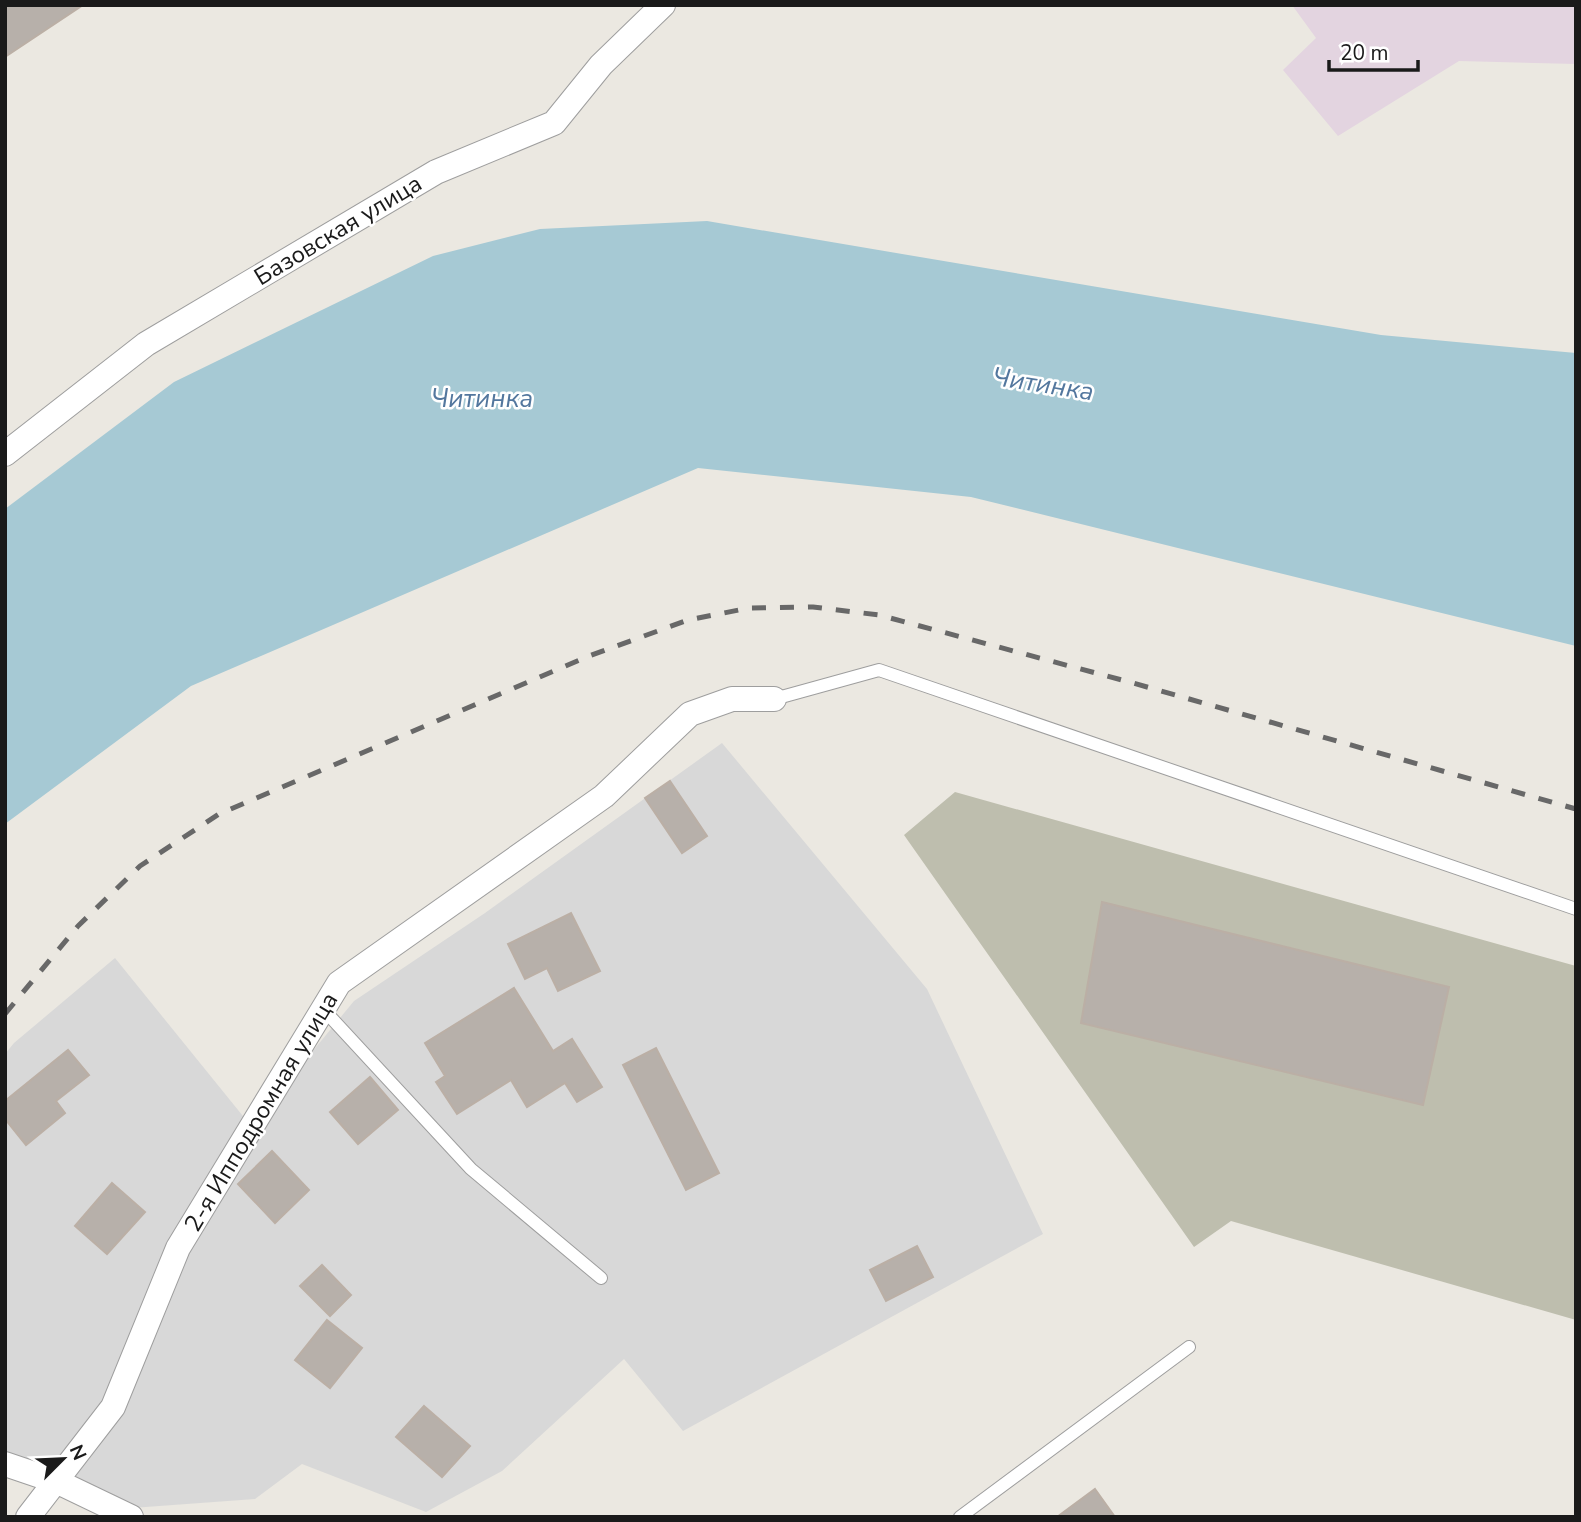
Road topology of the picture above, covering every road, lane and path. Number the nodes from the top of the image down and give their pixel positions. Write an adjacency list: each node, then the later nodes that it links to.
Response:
1 (663, 5): 2 (street, Базовская улица)
2 (5, 454)
3 (774, 699): 4 (lane); 5 (street, 2-я Ипподромная улица)
4 (1576, 909)
5 (323, 1009): 6 (lane); 9 (street, 2-я Ипподромная улица)
6 (601, 1278)
7 (1189, 1347): 12 (lane)
8 (5, 1464): 9 (street)
9 (58, 1482): 10 (street, 2-я Ипподромная улица); 11 (street)
10 (28, 1517)
11 (131, 1517)
12 (960, 1517)

